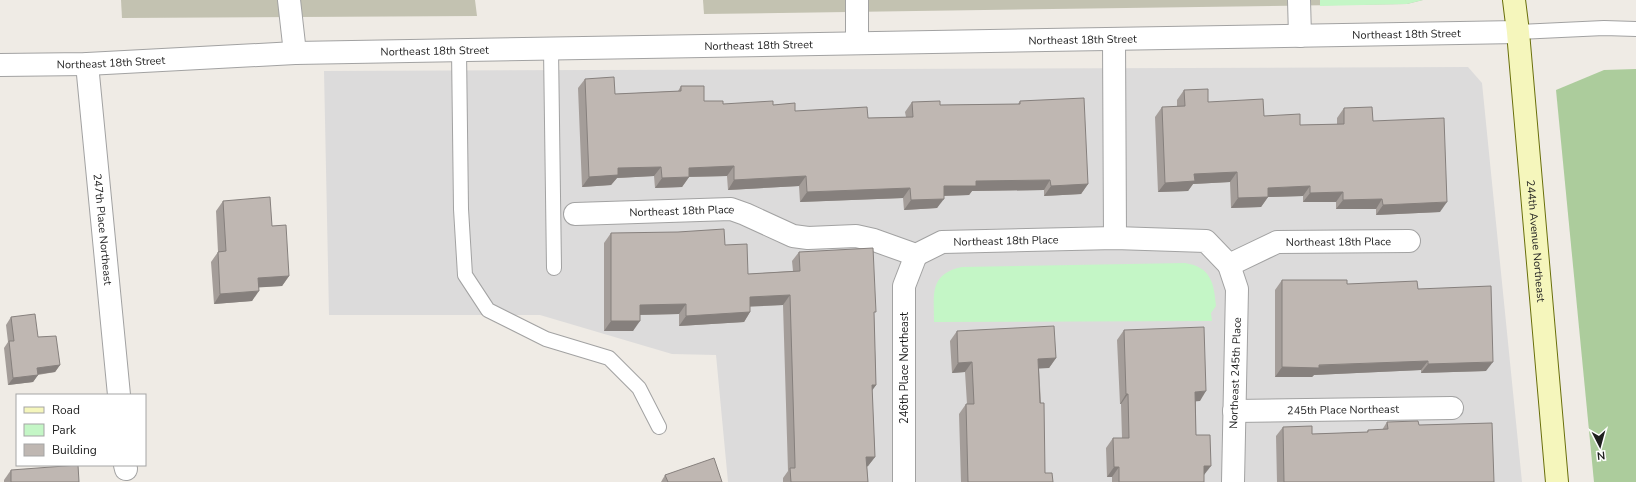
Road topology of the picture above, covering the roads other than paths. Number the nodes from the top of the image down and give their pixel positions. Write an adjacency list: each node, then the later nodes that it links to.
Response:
1 (289, 0): 12 (street)
2 (857, 0): 9 (street)
3 (1299, 0): 7 (street)
4 (1514, 0): 6 (street, 244th Avenue Northeast)
5 (1636, 29): 6 (lane)
6 (1518, 32): 7 (street, Northeast 18th Street); 27 (street, 244th Avenue Northeast)
7 (1300, 36): 8 (street, Northeast 18th Street)
8 (1114, 39): 9 (street, Northeast 18th Street); 16 (street)
9 (857, 43): 10 (street, Northeast 18th Street)
10 (551, 49): 11 (street, Northeast 18th Street); 20 (lane)
11 (459, 50): 12 (street, Northeast 18th Street); 24 (lane)
12 (295, 53): 13 (street, Northeast 18th Street)
13 (87, 64): 14 (street, Northeast 18th Street); 21 (street, 247th Place Northeast)
14 (0, 65)
15 (575, 214): 18 (street, Northeast 18th Place)
16 (1115, 238): 18 (street, Northeast 18th Place); 19 (street, Northeast 18th Place)
17 (1409, 241): 19 (street, Northeast 18th Place)
18 (916, 255): 25 (street, 246th Place Northeast)
19 (1229, 265): 23 (street, Northeast 245th Place)
20 (554, 268)
21 (118, 394)
22 (1452, 408): 23 (street, 245th Place Northeast)
23 (1234, 411): 26 (street, Northeast 245th Place)
24 (659, 426)
25 (904, 482)
26 (1233, 482)
27 (1557, 482)

